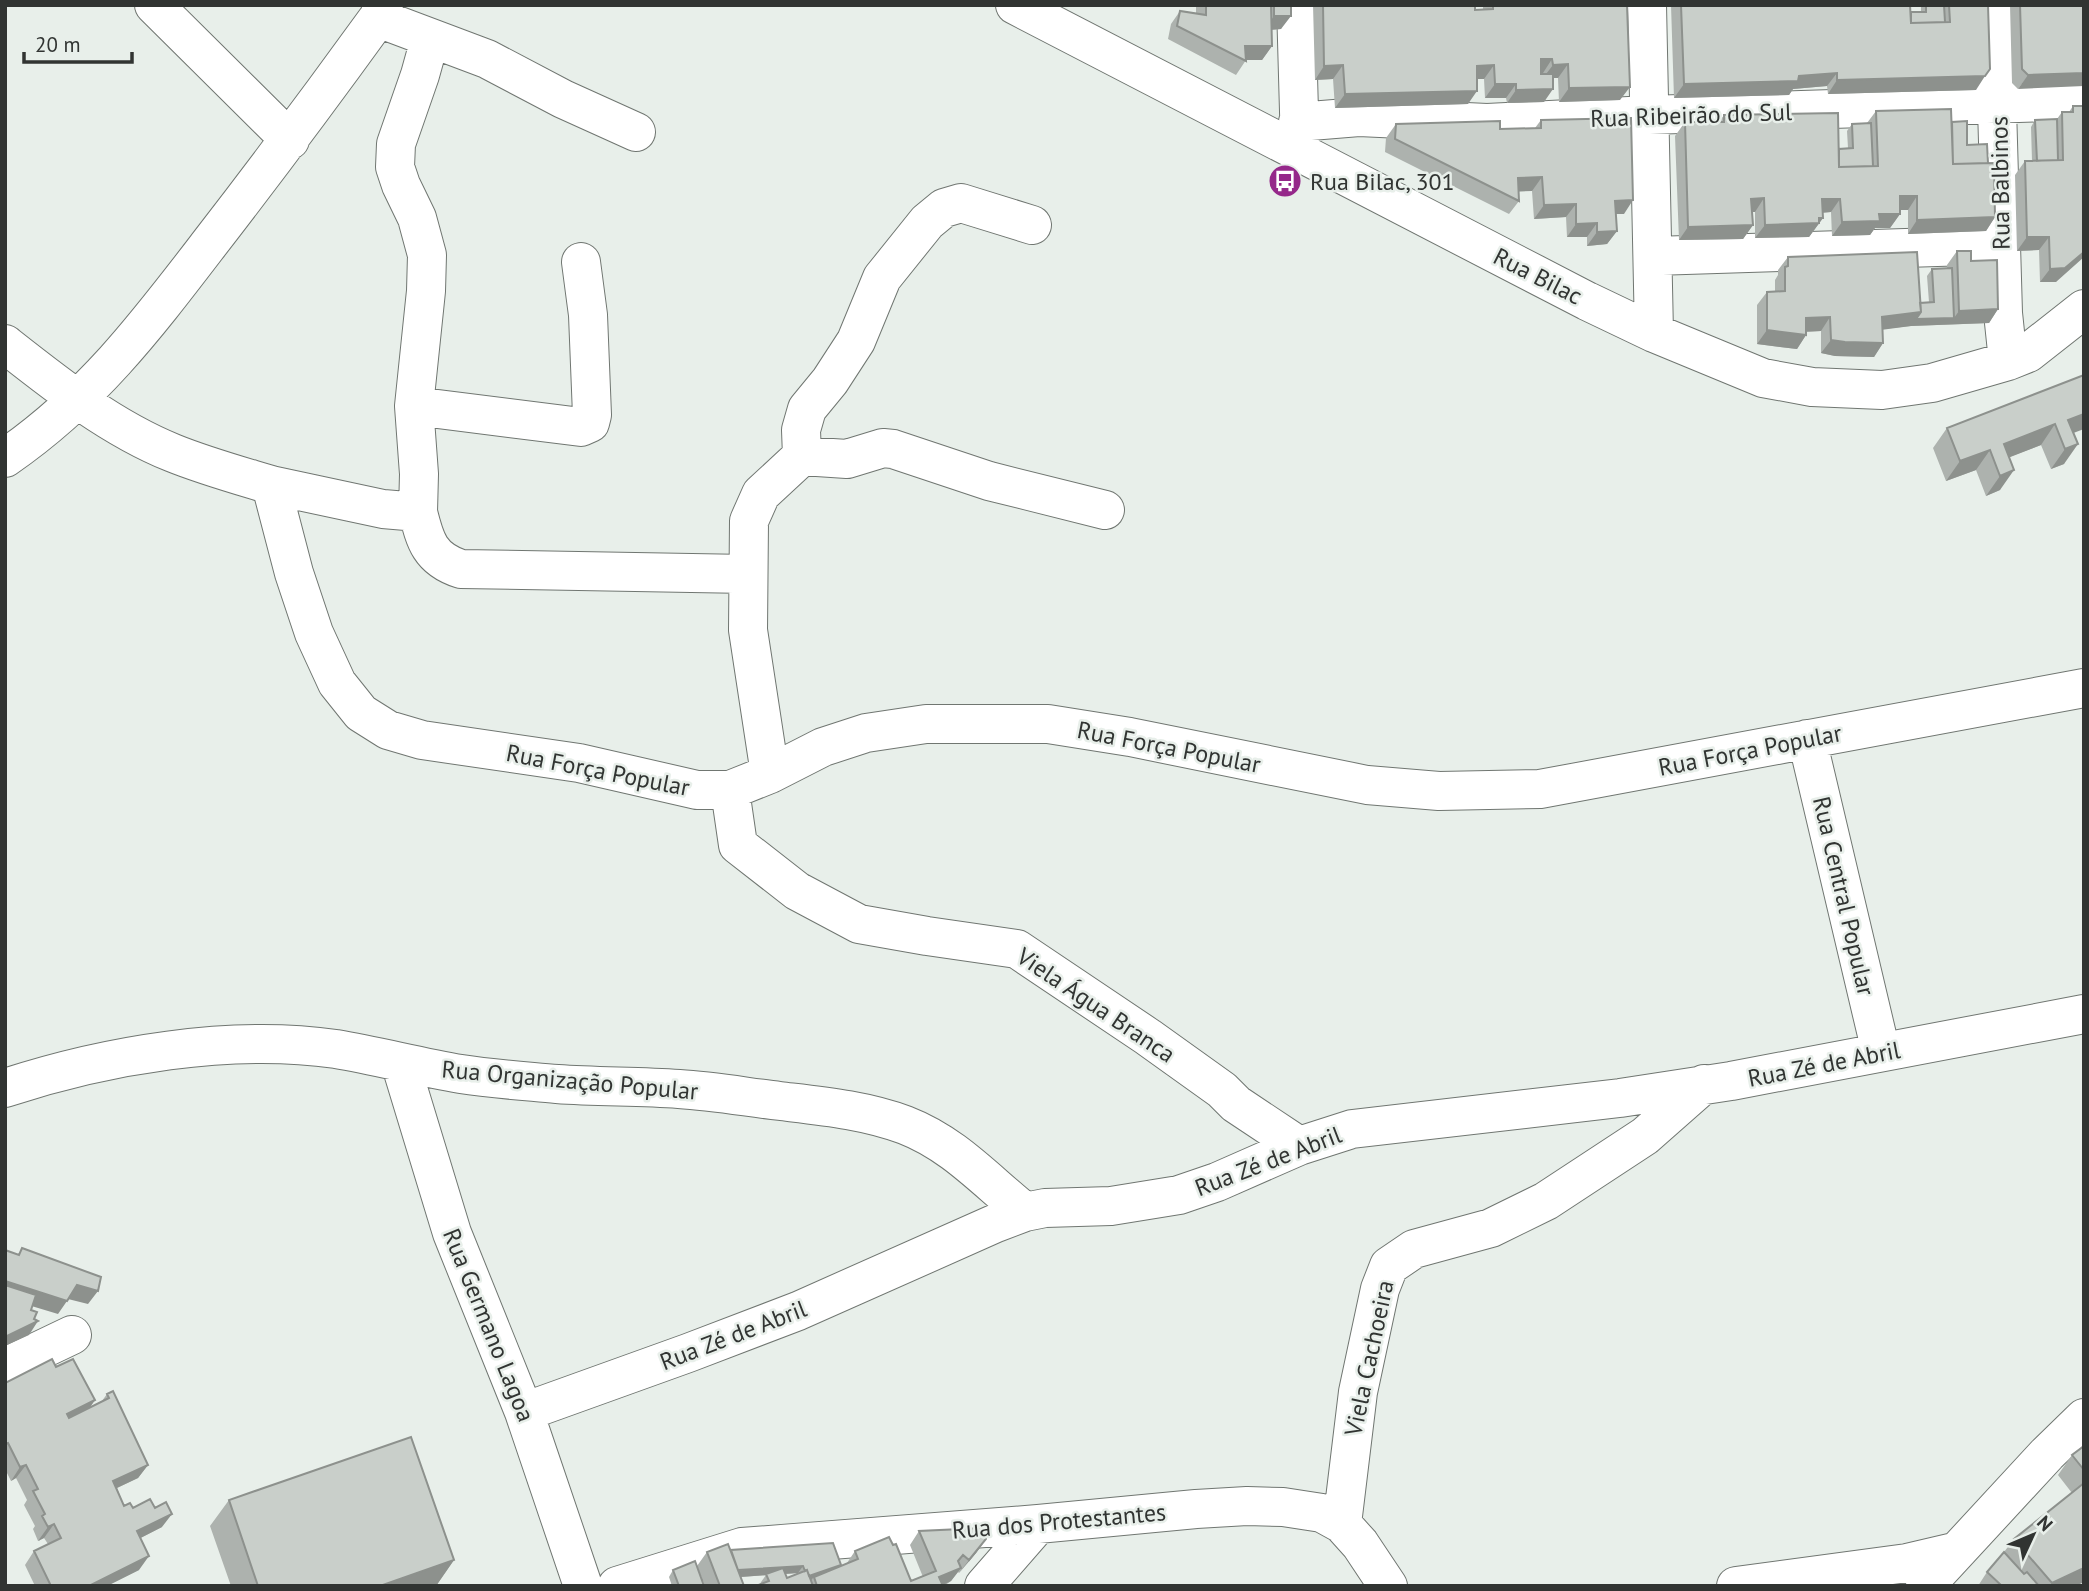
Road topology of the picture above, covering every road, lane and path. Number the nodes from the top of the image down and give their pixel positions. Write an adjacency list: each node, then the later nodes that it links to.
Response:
1 (154, 5): 13 (street)
2 (1015, 5): 12 (street, Rua Bilac)
3 (1296, 5): 12 (street)
4 (1647, 5): 10 (street)
5 (1994, 5): 9 (street, Rua Balbinos)
6 (381, 12): 7 (street); 13 (street)
7 (430, 39): 11 (street); 23 (street)
8 (2084, 101): 9 (street, Rua Ribeirão do Sul)
9 (1998, 103): 10 (street, Rua Ribeirão do Sul); 15 (street, Rua Balbinos)
10 (1649, 115): 12 (street, Rua Ribeirão do Sul); 16 (street)
11 (636, 132)
12 (1299, 137): 19 (street, Rua Bilac)
13 (289, 140): 22 (street)
14 (1032, 225): 24 (street)
15 (2001, 245): 16 (street); 21 (street, Rua Balbinos)
16 (1654, 256): 19 (street)
17 (581, 262): 23 (street)
18 (2084, 309): 21 (street, Rua Bilac)
19 (1654, 333): 21 (street, Rua Bilac)
20 (5, 344): 22 (street)
21 (2008, 361)
22 (79, 400): 25 (street); 26 (street)
23 (414, 405): 28 (street)
24 (802, 456): 27 (street); 29 (street)
25 (5, 458)
26 (271, 485): 28 (street); 33 (street, Rua Força Popular)
27 (1105, 510)
28 (418, 512): 29 (street)
29 (748, 574): 32 (street)
30 (2084, 688): 31 (street, Rua Força Popular)
31 (1807, 739): 32 (street, Rua Força Popular); 35 (street, Rua Central Popular)
32 (770, 774): 33 (street, Rua Força Popular)
33 (730, 790): 39 (street, Viela Água Branca)
34 (2084, 1014): 35 (street, Rua Zé de Abril)
35 (1881, 1052): 37 (street, Rua Zé de Abril)
36 (400, 1062): 38 (street, Rua Organização Popular); 40 (street, Rua Organização Popular); 43 (street, Rua Germano Lagoa)
37 (1705, 1084): 39 (street, Rua Zé de Abril); 46 (street, Viela Cachoeira)
38 (5, 1088)
39 (1299, 1146): 40 (street, Rua Zé de Abril)
40 (1025, 1212): 43 (street, Rua Zé de Abril)
41 (72, 1335): 42 (street)
42 (5, 1367)
43 (524, 1412): 48 (street, Rua Germano Lagoa)
44 (2084, 1419): 47 (street)
45 (1038, 1524): 46 (street, Rua dos Protestantes); 49 (street, Rua dos Protestantes); 50 (street)
46 (1342, 1524): 51 (street, Rua dos Protestantes)
47 (1954, 1552): 52 (street); 53 (street)
48 (583, 1586)
49 (617, 1586)
50 (984, 1586)
51 (1388, 1586)
52 (1736, 1586)
53 (1925, 1586)

